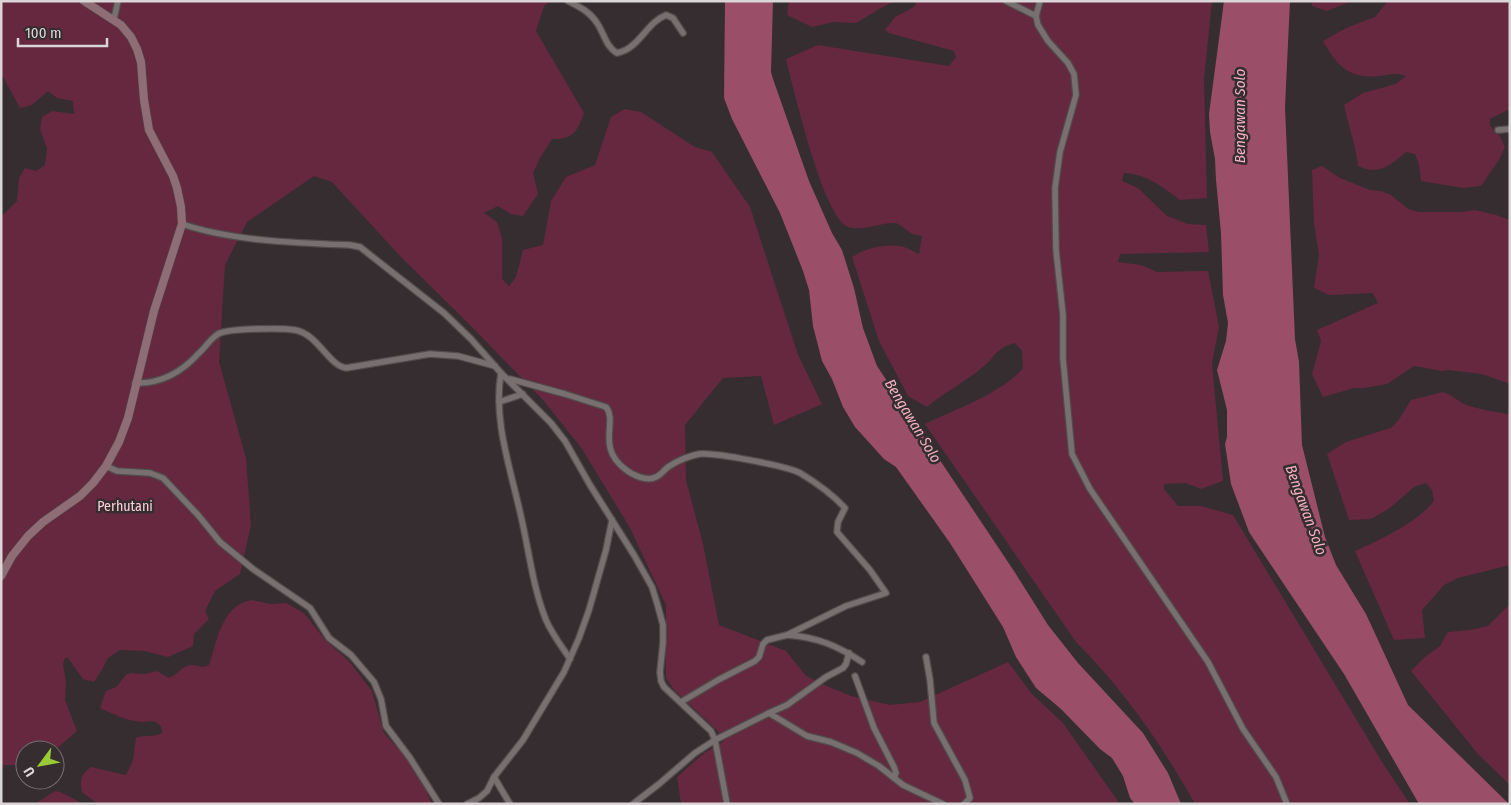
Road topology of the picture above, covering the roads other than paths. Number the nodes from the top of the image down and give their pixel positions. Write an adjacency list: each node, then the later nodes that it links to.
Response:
1 (84, 1): 7 (street)
2 (118, 1): 7 (street)
3 (568, 1): 8 (street)
4 (1006, 1): 6 (street)
5 (1040, 1): 6 (street)
6 (1036, 16): 39 (street)
7 (114, 19): 11 (street)
8 (684, 33)
9 (1510, 129): 10 (street)
10 (1498, 130)
11 (182, 224): 12 (street); 15 (street)
12 (494, 366): 13 (street); 15 (street)
13 (501, 373): 14 (street); 17 (street)
14 (508, 379): 16 (street); 21 (street)
15 (135, 383): 18 (street)
16 (523, 394): 17 (street); 19 (street)
17 (499, 402): 24 (street)
18 (106, 466): 20 (street); 32 (street)
19 (612, 520): 24 (street); 27 (street)
20 (1, 576)
21 (787, 635): 22 (street); 27 (street)
22 (849, 653): 25 (street); 28 (street)
23 (926, 657): 38 (street)
24 (570, 659): 30 (street)
25 (862, 662)
26 (855, 676): 31 (street)
27 (681, 702): 29 (street)
28 (769, 714): 29 (street); 31 (street)
29 (716, 740): 35 (street); 36 (street)
30 (494, 777): 33 (street); 34 (street)
31 (894, 778): 37 (street)
32 (439, 804)
33 (467, 804)
34 (510, 804)
35 (633, 804)
36 (727, 804)
37 (943, 804)
38 (964, 804)
39 (1287, 804)

